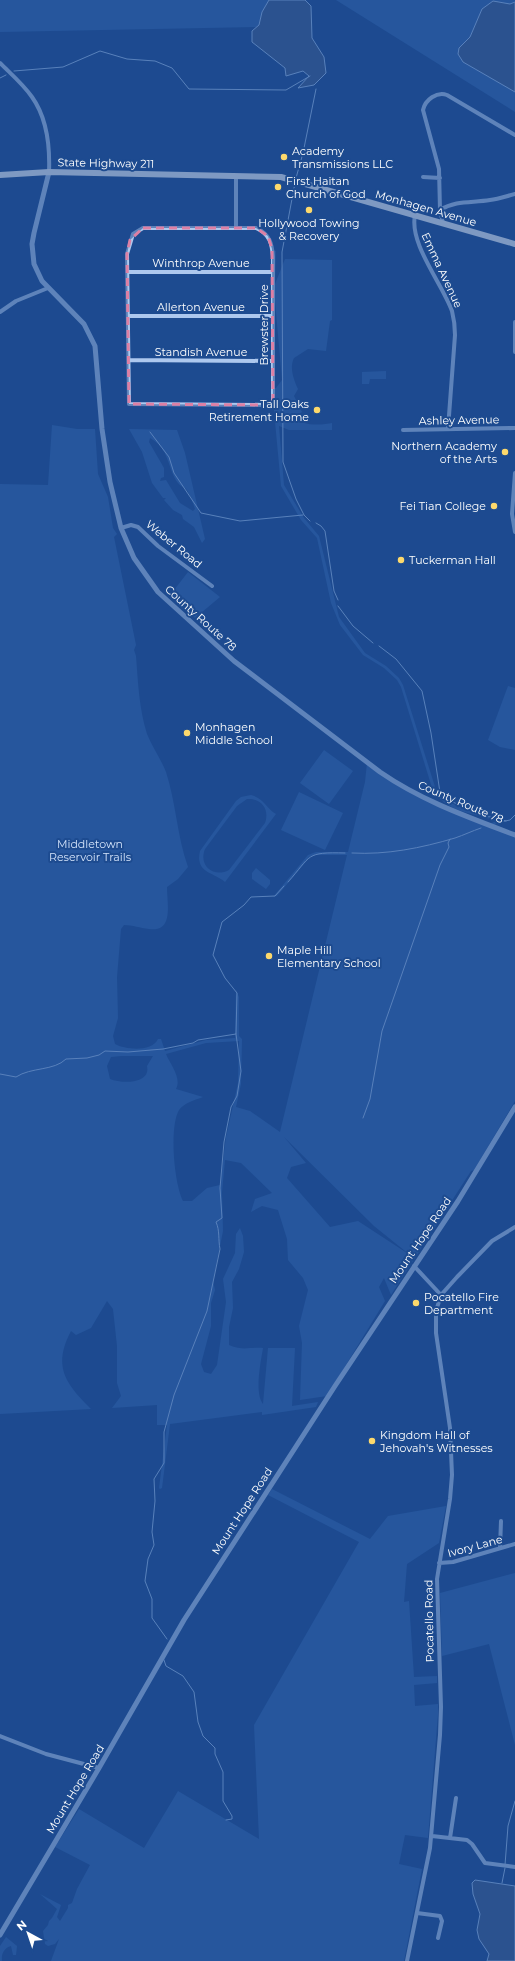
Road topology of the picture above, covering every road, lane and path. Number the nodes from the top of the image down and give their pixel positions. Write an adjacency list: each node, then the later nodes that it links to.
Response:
1 (0, 63): 3 (street)
2 (515, 135): 8 (street)
3 (49, 172): 4 (main road, State Highway 211); 5 (main road, State Highway 211); 17 (street, County Route 78)
4 (0, 175)
5 (213, 175): 6 (main road, Monhagen Avenue)
6 (236, 176): 11 (main road, Monhagen Avenue); 13 (street)
7 (423, 177): 8 (street)
8 (440, 178): 10 (street)
9 (515, 194): 10 (street)
10 (440, 210): 12 (street)
11 (415, 215): 12 (main road, Monhagen Avenue); 26 (street, Emma Avenue)
12 (443, 223): 14 (main road, Monhagen Avenue)
13 (236, 228): 15 (street, Brewster Drive); 16 (street, Brewster Drive)
14 (515, 244)
15 (128, 272): 16 (street, Winthrop Avenue); 19 (street, Brewster Drive)
16 (273, 272): 20 (street, Brewster Drive)
17 (48, 288): 18 (street); 29 (street, County Route 78)
18 (0, 312)
19 (128, 316): 20 (street, Allerton Avenue); 23 (street, Brewster Drive)
20 (273, 316): 24 (street, Brewster Drive)
21 (515, 322): 22 (street)
22 (515, 352)
23 (129, 360): 24 (street, Standish Avenue); 24 (street, Brewster Drive)
24 (273, 361)
25 (515, 428): 26 (street, Ashley Avenue)
26 (448, 429): 27 (street, Ashley Avenue)
27 (403, 430)
28 (515, 473): 30 (street)
29 (121, 528): 31 (street, Weber Road); 32 (street, County Route 78)
30 (515, 532)
31 (212, 586)
32 (515, 835)
33 (515, 1107): 35 (street, Mount Hope Road)
34 (515, 1227): 36 (street)
35 (414, 1266): 36 (street); 42 (street, Mount Hope Road)
36 (441, 1295): 40 (street, Pocatello Road)
37 (501, 1521): 39 (street)
38 (515, 1544): 39 (street, Ivory Lane)
39 (500, 1548): 40 (street, Ivory Lane)
40 (439, 1563): 44 (street, Pocatello Road)
41 (0, 1736): 42 (street)
42 (100, 1768): 48 (street, Mount Hope Road)
43 (456, 1798): 45 (street)
44 (432, 1836): 45 (street); 47 (street, Pocatello Road)
45 (450, 1838): 46 (street)
46 (515, 1867)
47 (416, 1913): 49 (street); 50 (street, Pocatello Road)
48 (0, 1935)
49 (438, 1938)
50 (407, 1961)

